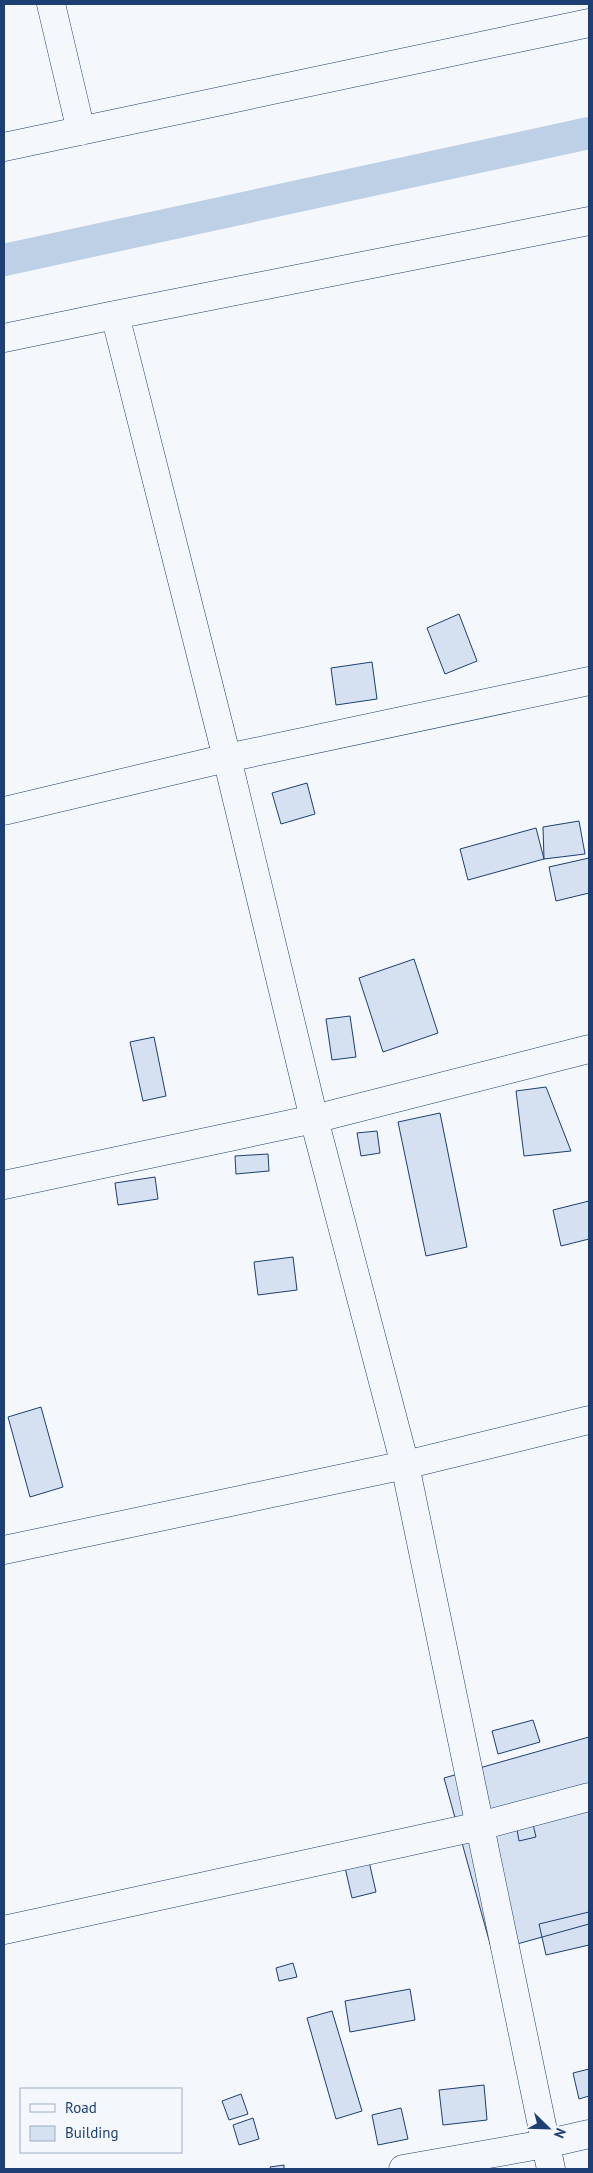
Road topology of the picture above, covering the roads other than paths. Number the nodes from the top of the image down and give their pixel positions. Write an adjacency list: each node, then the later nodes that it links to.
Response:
1 (51, 4): 3 (street)
2 (589, 23): 3 (street)
3 (81, 131): 4 (street)
4 (4, 148)
5 (589, 221): 6 (street)
6 (115, 315): 7 (street); 9 (street)
7 (4, 338)
8 (589, 681): 9 (street)
9 (227, 758): 10 (street); 12 (street)
10 (4, 811)
11 (589, 1049): 12 (street)
12 (314, 1119): 13 (street); 15 (street)
13 (4, 1185)
14 (589, 1420): 15 (street)
15 (405, 1465): 16 (street); 18 (street)
16 (4, 1550)
17 (589, 1797): 18 (street)
18 (480, 1826): 19 (street); 21 (street)
19 (4, 1930)
20 (589, 2134): 21 (street)
21 (548, 2157): 22 (street)
22 (403, 2169)

